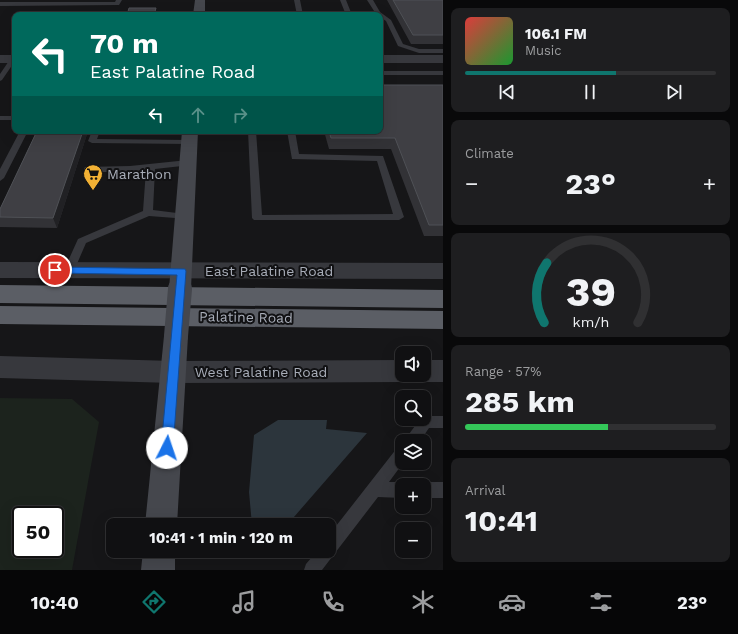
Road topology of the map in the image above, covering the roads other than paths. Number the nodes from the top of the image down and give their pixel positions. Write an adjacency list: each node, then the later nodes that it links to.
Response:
1 (200, 0): 8 (main road)
2 (297, 0): 9 (lane)
3 (343, 0): 10 (lane)
4 (370, 0): 11 (lane)
5 (30, 2): 6 (lane); 7 (lane)
6 (118, 2)
7 (0, 4)
8 (199, 12)
9 (299, 12)
10 (348, 12)
11 (377, 12)
12 (383, 16): 13 (lane)
13 (443, 51)
14 (12, 58): 15 (street)
15 (0, 59)
16 (383, 59): 17 (street)
17 (443, 60)
18 (12, 61): 21 (lane)
19 (383, 73): 20 (lane)
20 (443, 73)
21 (0, 80)
22 (0, 118): 23 (lane)
23 (12, 118)
24 (22, 134): 32 (lane)
25 (95, 134): 28 (lane)
26 (252, 134): 27 (lane)
27 (291, 134)
28 (190, 136): 29 (main road)
29 (188, 163): 30 (lane); 34 (main road)
30 (151, 167): 31 (lane); 33 (lane)
31 (88, 169)
32 (0, 178)
33 (148, 213): 34 (lane); 36 (lane)
34 (185, 217): 38 (main road)
35 (0, 270): 36 (street, East Palatine Road)
36 (69, 270): 38 (street, East Palatine Road)
37 (443, 271): 38 (street, East Palatine Road)
38 (181, 280): 47 (main road, bridge)
39 (0, 294): 40 (highway, Palatine Road)
40 (443, 299)
41 (0, 315): 42 (highway, Palatine Road)
42 (443, 320)
43 (0, 367): 47 (street, West Palatine Road)
44 (395, 371): 47 (street, West Palatine Road)
45 (431, 371): 46 (street)
46 (443, 371)
47 (173, 372): 55 (main road)
48 (443, 422): 49 (lane)
49 (417, 434)
50 (395, 461): 51 (lane)
51 (374, 489): 52 (lane); 56 (lane)
52 (395, 490)
53 (431, 490): 54 (lane)
54 (443, 490)
55 (162, 518)
56 (336, 539)
57 (159, 558): 59 (main road)
58 (321, 558): 60 (lane)
59 (158, 570)
60 (312, 570)

